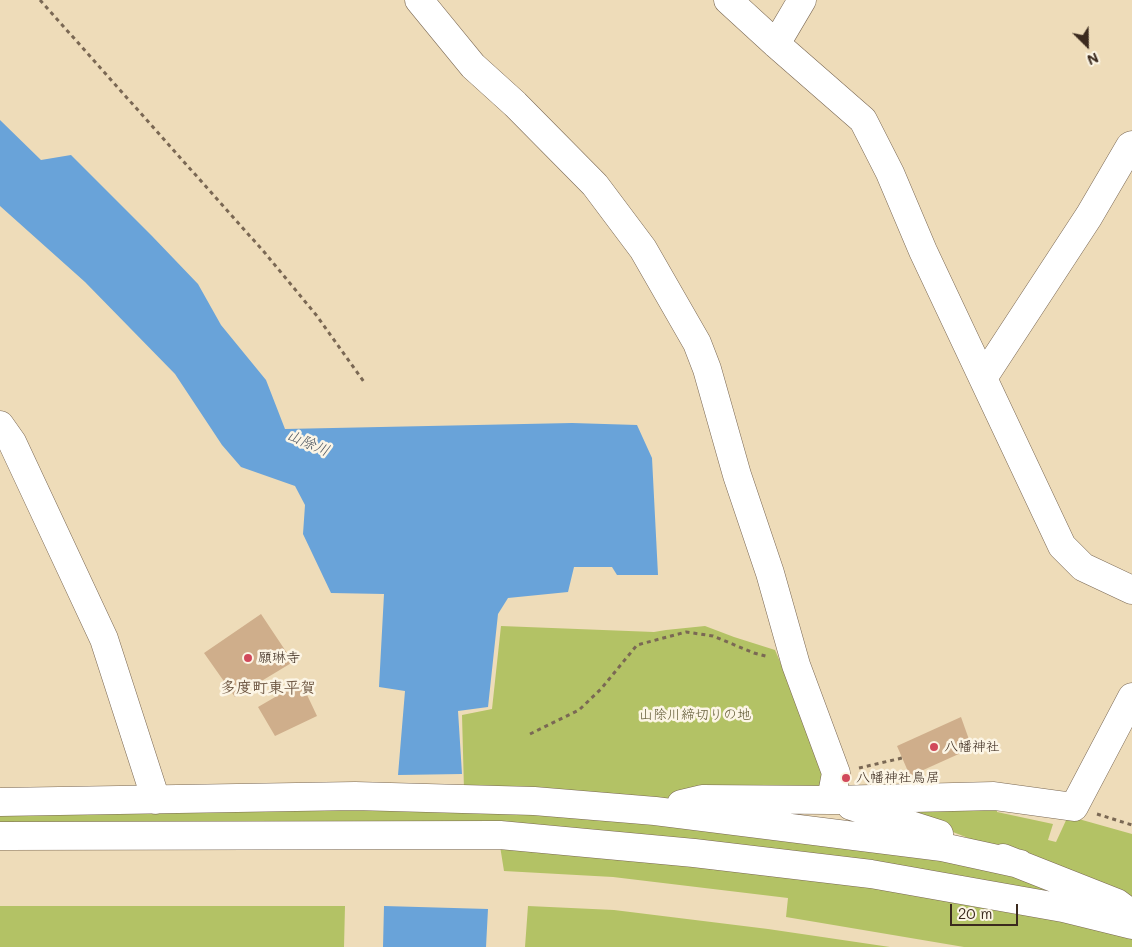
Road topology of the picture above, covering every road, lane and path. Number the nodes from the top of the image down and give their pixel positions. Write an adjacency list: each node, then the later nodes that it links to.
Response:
1 (40, 0): 8 (path)
2 (419, 0): 11 (street)
3 (728, 0): 5 (street)
4 (802, 0): 5 (street)
5 (776, 44): 7 (street)
6 (1132, 145): 7 (street)
7 (983, 378): 10 (street)
8 (364, 382)
9 (0, 425): 16 (street)
10 (1132, 590)
11 (796, 665): 13 (path); 15 (street)
12 (1132, 697): 19 (street)
13 (530, 734)
14 (902, 758): 15 (path)
15 (836, 773): 17 (street)
16 (156, 800): 18 (street); 20 (street)
17 (831, 800): 19 (street); 20 (street); 23 (street)
18 (0, 802)
19 (1074, 806): 21 (path)
20 (655, 811): 23 (street)
21 (1132, 825)
22 (0, 836): 25 (street)
23 (1020, 864): 24 (street)
24 (1132, 914)
25 (1132, 925)

